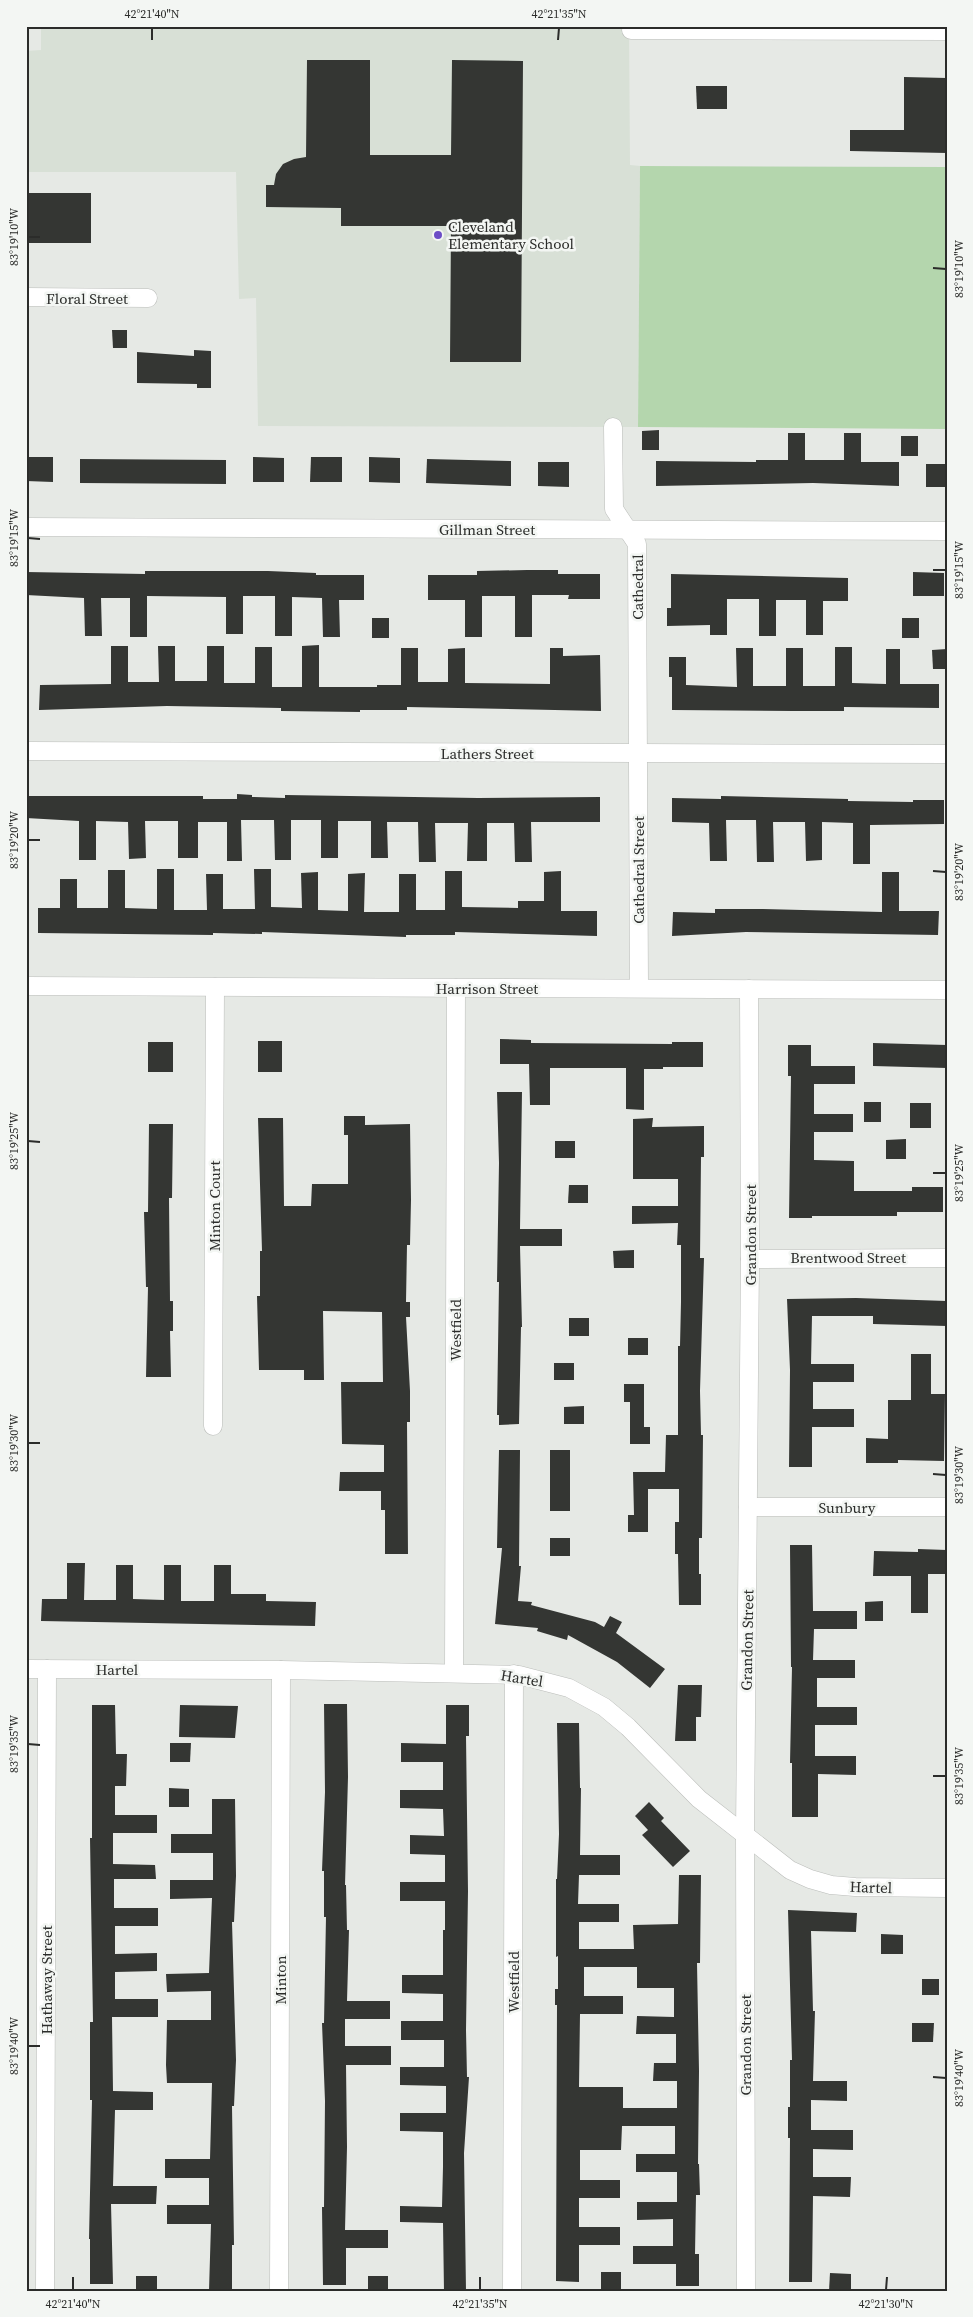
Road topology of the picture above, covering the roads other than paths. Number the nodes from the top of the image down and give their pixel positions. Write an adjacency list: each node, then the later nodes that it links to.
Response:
1 (631, 30): 2 (street)
2 (947, 31)
3 (26, 297): 4 (street, Floral Street)
4 (148, 298)
5 (613, 427): 7 (street, Cathedral)
6 (26, 527): 7 (street, Gillman Street)
7 (627, 530): 8 (street, Gillman Street); 10 (street, Cathedral)
8 (947, 531)
9 (26, 751): 10 (street, Lathers Street)
10 (638, 753): 11 (street, Lathers Street); 15 (street, Cathedral Street)
11 (947, 754)
12 (26, 986): 13 (street, Harrison Street)
13 (215, 987): 14 (street, Harrison Street); 20 (street, Minton Court)
14 (456, 988): 15 (street, Harrison Street); 26 (street, Westfield)
15 (639, 988): 16 (street, Harrison Street)
16 (749, 989): 17 (street, Harrison Street); 19 (street, Grandon Street)
17 (947, 990)
18 (947, 1258): 19 (street, Brentwood Street)
19 (750, 1259): 21 (street, Grandon Street)
20 (213, 1426)
21 (748, 1507): 22 (street, Sunbury); 28 (street, Grandon Street)
22 (947, 1507)
23 (26, 1669): 24 (street, Hartel)
24 (47, 1669): 25 (street, Hartel); 30 (street, Hathaway Street)
25 (280, 1670): 26 (street, Hartel); 31 (street, Minton)
26 (454, 1672): 27 (street, Hartel)
27 (514, 1674): 28 (street, Hartel); 32 (street, Westfield)
28 (745, 1834): 29 (street, Hartel); 33 (street, Grandon Street)
29 (947, 1888)
30 (45, 2291)
31 (279, 2291)
32 (512, 2291)
33 (746, 2291)

